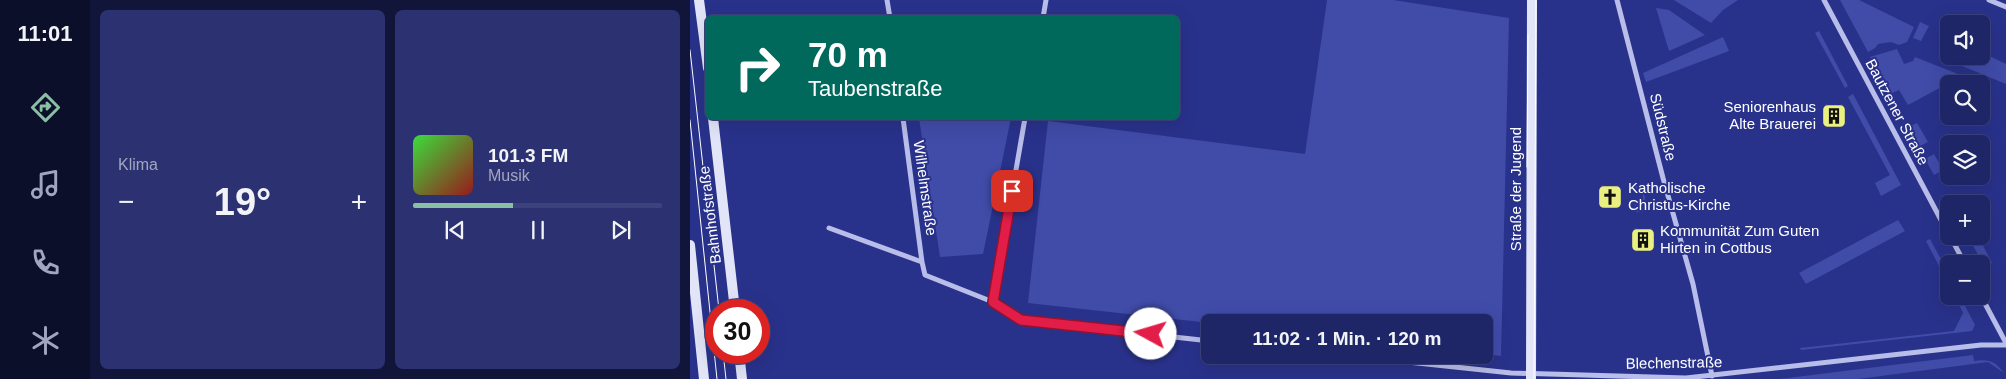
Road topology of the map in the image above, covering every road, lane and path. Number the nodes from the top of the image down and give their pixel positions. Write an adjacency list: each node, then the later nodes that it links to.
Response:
1 (699, 0): 11 (main road)
2 (887, 0): 9 (street)
3 (1046, 0): 10 (street)
4 (1532, 0): 27 (main road, Straße der Jugend)
5 (1618, 0): 26 (street, Südstraße)
6 (1824, 0): 15 (street, Bautzener Straße)
7 (1989, 0): 8 (street)
8 (2006, 8)
9 (890, 15)
10 (1044, 15)
11 (705, 45)
12 (713, 120): 19 (main road, Bahnhofstraße)
13 (903, 120): 18 (street, Wilhelmstraße)
14 (1025, 120): 20 (street)
15 (1940, 219)
16 (829, 228): 18 (street)
17 (690, 245): 28 (main road, Bahnhofstraße)
18 (922, 262): 20 (street)
19 (734, 299)
20 (993, 302): 22 (street)
21 (1986, 305): 23 (street)
22 (1201, 340)
23 (2006, 344): 26 (street, Blechenstraße)
24 (740, 364): 29 (main road)
25 (1419, 364): 27 (street, Blechenstraße)
26 (1712, 376): 27 (street, Blechenstraße)
27 (1530, 377)
28 (704, 379)
29 (742, 379)

